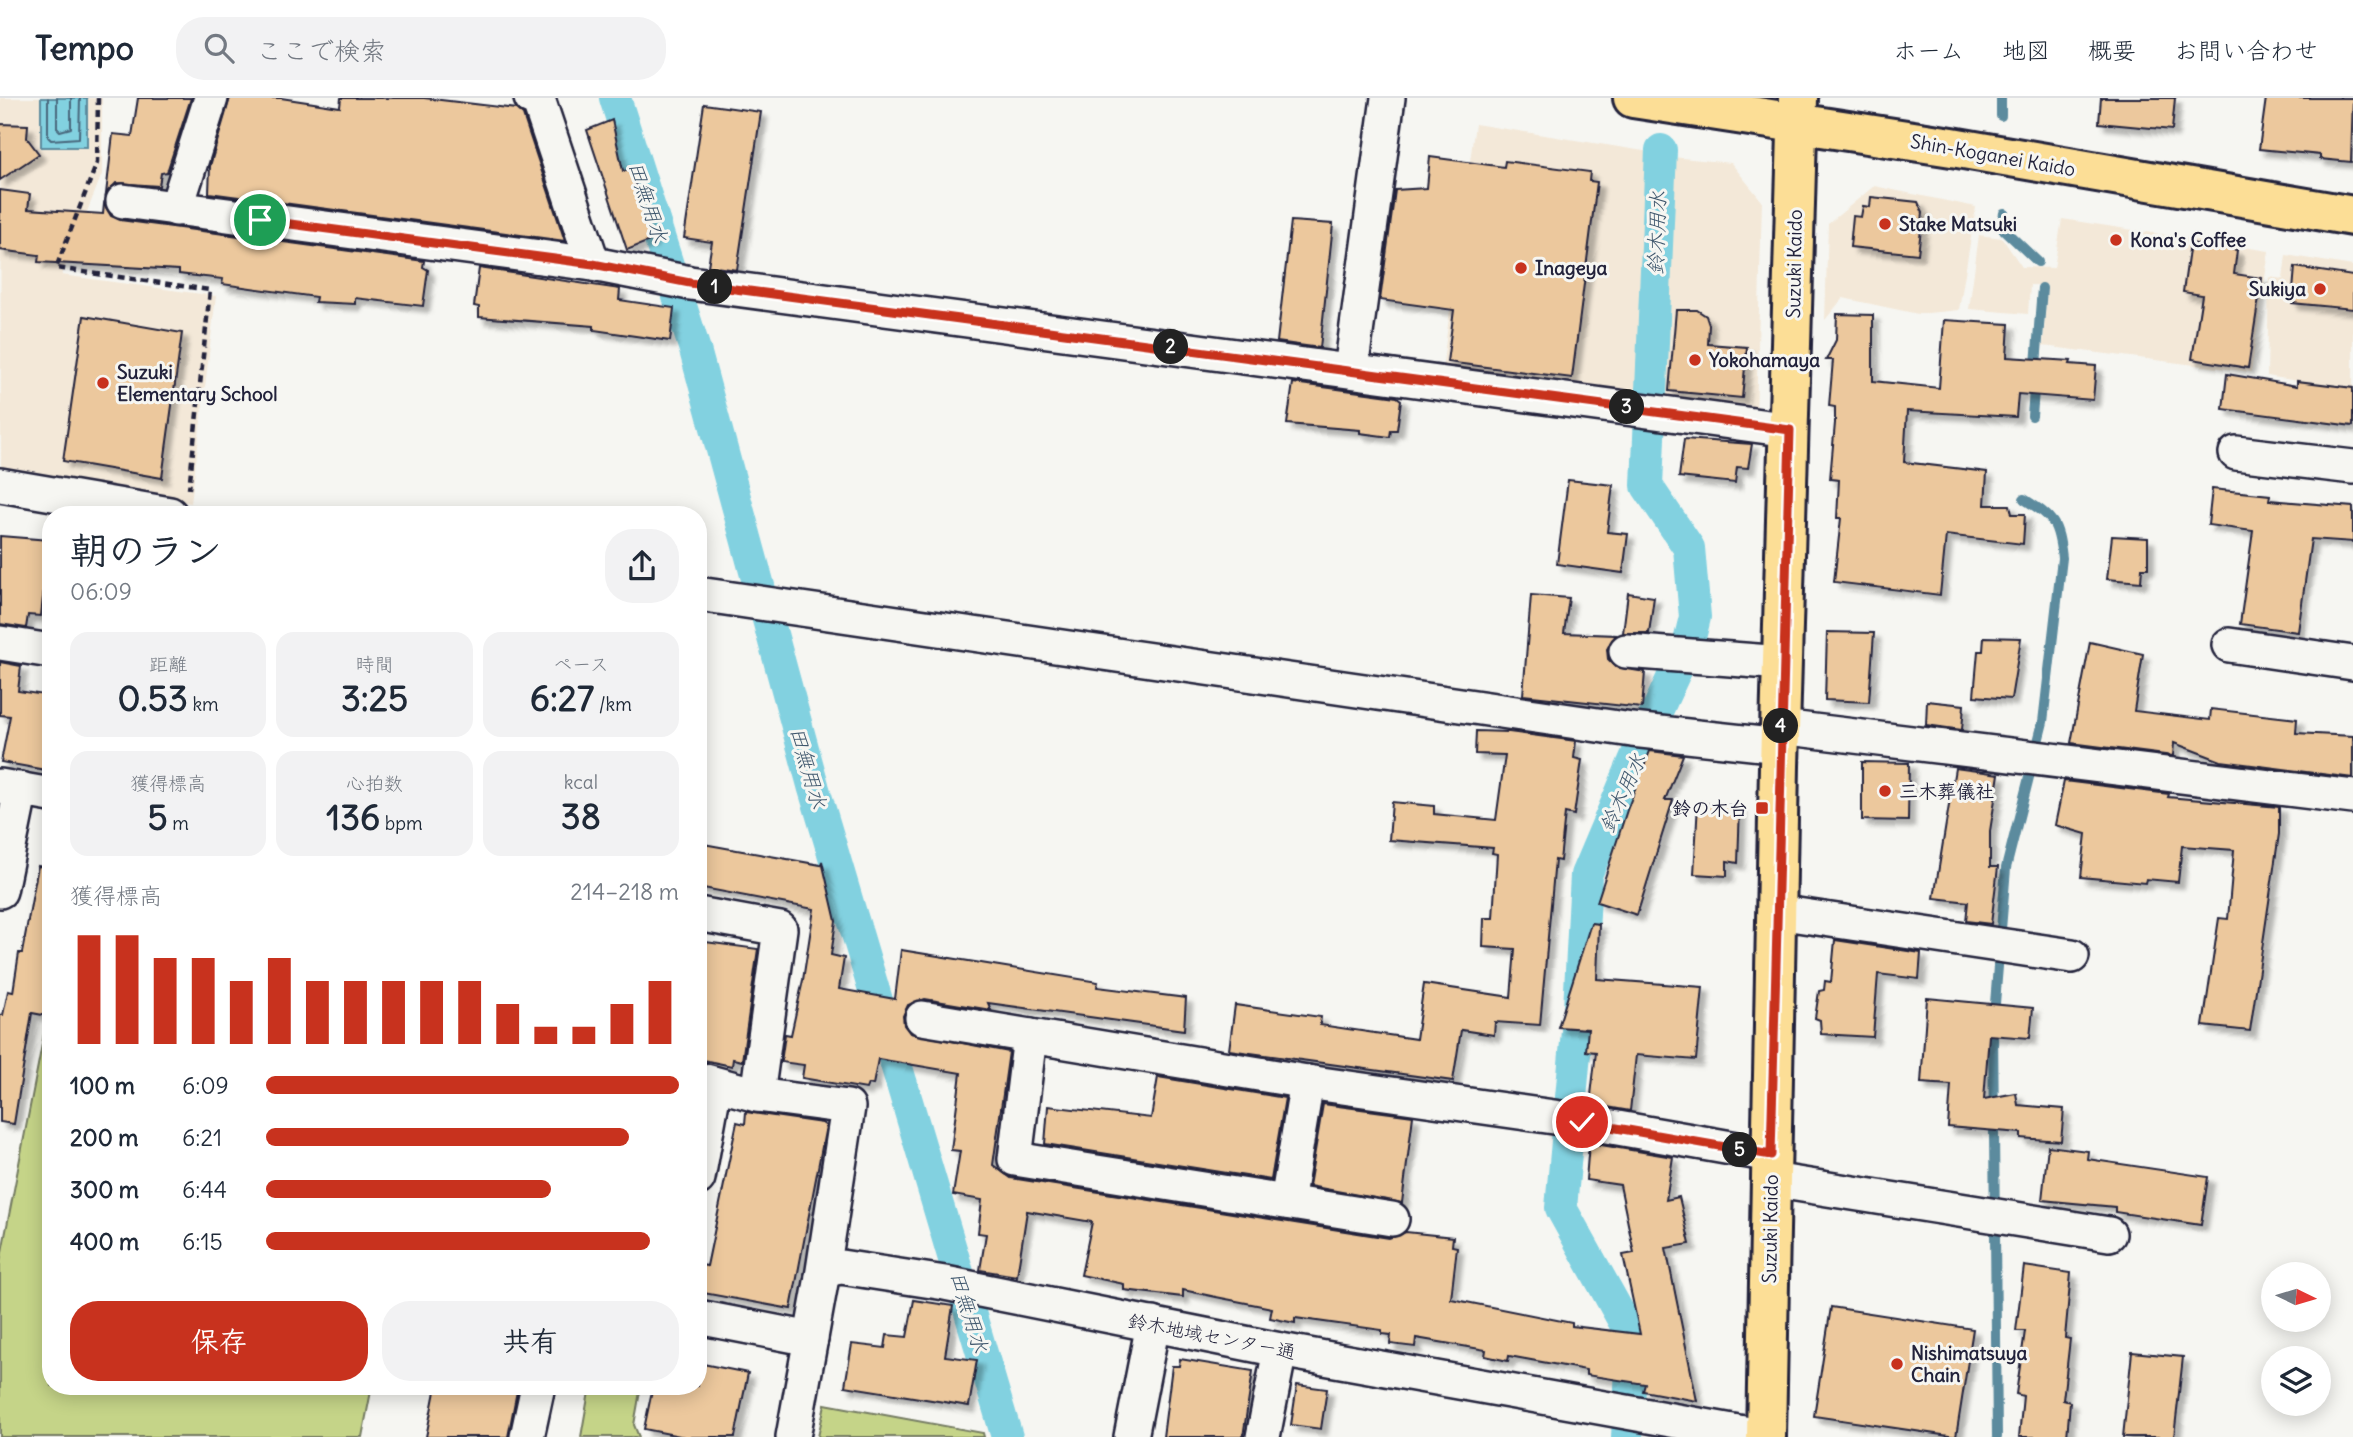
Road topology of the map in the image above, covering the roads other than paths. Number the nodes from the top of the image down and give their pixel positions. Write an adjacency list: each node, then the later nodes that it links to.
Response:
1 (211, 98): 7 (street)
2 (531, 98): 9 (street)
3 (1388, 98): 10 (street)
4 (1633, 98): 5 (main road, Shin-Koganei Kaido)
5 (1798, 110): 8 (main road, Shin-Koganei Kaido); 11 (main road, Suzuki Kaido)
6 (123, 201): 7 (street)
7 (177, 209): 9 (street)
8 (2353, 216)
9 (593, 264): 10 (street)
10 (1351, 370): 11 (street)
11 (1790, 430): 21 (main road, Suzuki Kaido)
12 (2236, 453): 13 (street)
13 (2353, 467)
14 (0, 485): 15 (street)
15 (94, 506)
16 (707, 595): 23 (street)
17 (0, 643): 19 (street)
18 (2229, 645): 22 (street)
19 (42, 650)
20 (1626, 651): 21 (street)
21 (1783, 663): 23 (main road, Suzuki Kaido)
22 (2353, 663)
23 (1781, 736): 25 (street); 27 (main road, Suzuki Kaido)
24 (24, 790): 26 (street)
25 (2353, 797)
26 (0, 891)
27 (1777, 912): 29 (street); 35 (main road, Suzuki Kaido)
28 (707, 916): 34 (street)
29 (2073, 956)
30 (922, 1018): 31 (street)
31 (1030, 1036): 33 (street); 36 (street)
32 (707, 1082): 34 (street)
33 (1307, 1082): 35 (street); 36 (street)
34 (757, 1095): 39 (street)
35 (1771, 1167): 38 (street); 49 (main road, Suzuki Kaido)
36 (1287, 1202): 37 (street)
37 (1392, 1219)
38 (2109, 1234)
39 (822, 1278): 41 (street, 鈴木地域センター通); 42 (street)
40 (707, 1319): 42 (street)
41 (1153, 1324): 43 (street, 鈴木地域センター通); 47 (street)
42 (811, 1339): 46 (street)
43 (1279, 1350): 48 (street); 49 (street, 鈴木地域センター通)
44 (536, 1395): 45 (street)
45 (527, 1437)
46 (793, 1437)
47 (1131, 1437)
48 (1263, 1437)
49 (1766, 1437)

